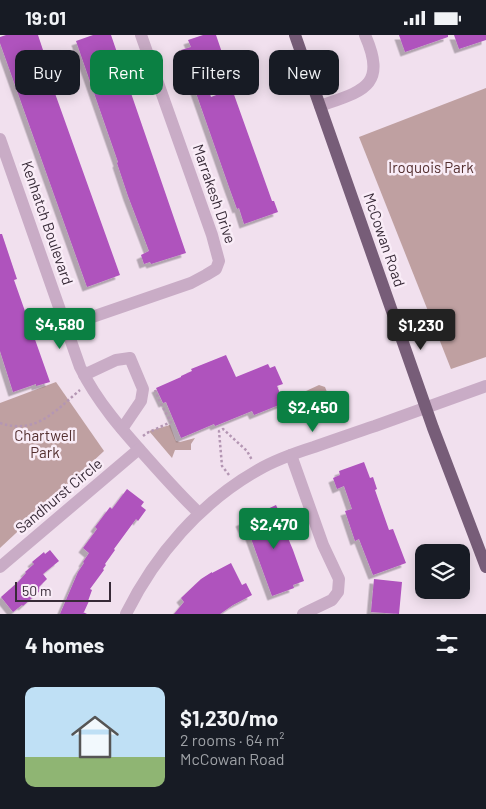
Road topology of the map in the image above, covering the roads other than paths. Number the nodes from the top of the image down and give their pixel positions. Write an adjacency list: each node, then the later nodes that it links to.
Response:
1 (141, 35): 6 (street, Marrakesh Drive)
2 (295, 35): 4 (main road, McCowan Road)
3 (365, 35): 4 (street)
4 (320, 106): 9 (main road, McCowan Road)
5 (0, 139): 6 (street, Kenhatch Boulevard)
6 (66, 326): 7 (street, Kenhatch Boulevard)
7 (86, 379): 10 (street, Kenhatch Boulevard); 10 (street)
8 (486, 386): 9 (street)
9 (426, 407): 12 (street); 15 (main road, McCowan Road)
10 (122, 429): 11 (street, Kenhatch Boulevard)
11 (137, 447): 13 (street, Kenhatch Boulevard); 14 (street, Sandhurst Circle)
12 (291, 455): 13 (street); 17 (street)
13 (199, 513): 16 (street)
14 (0, 567)
15 (486, 567)
16 (126, 614)
17 (303, 614)

